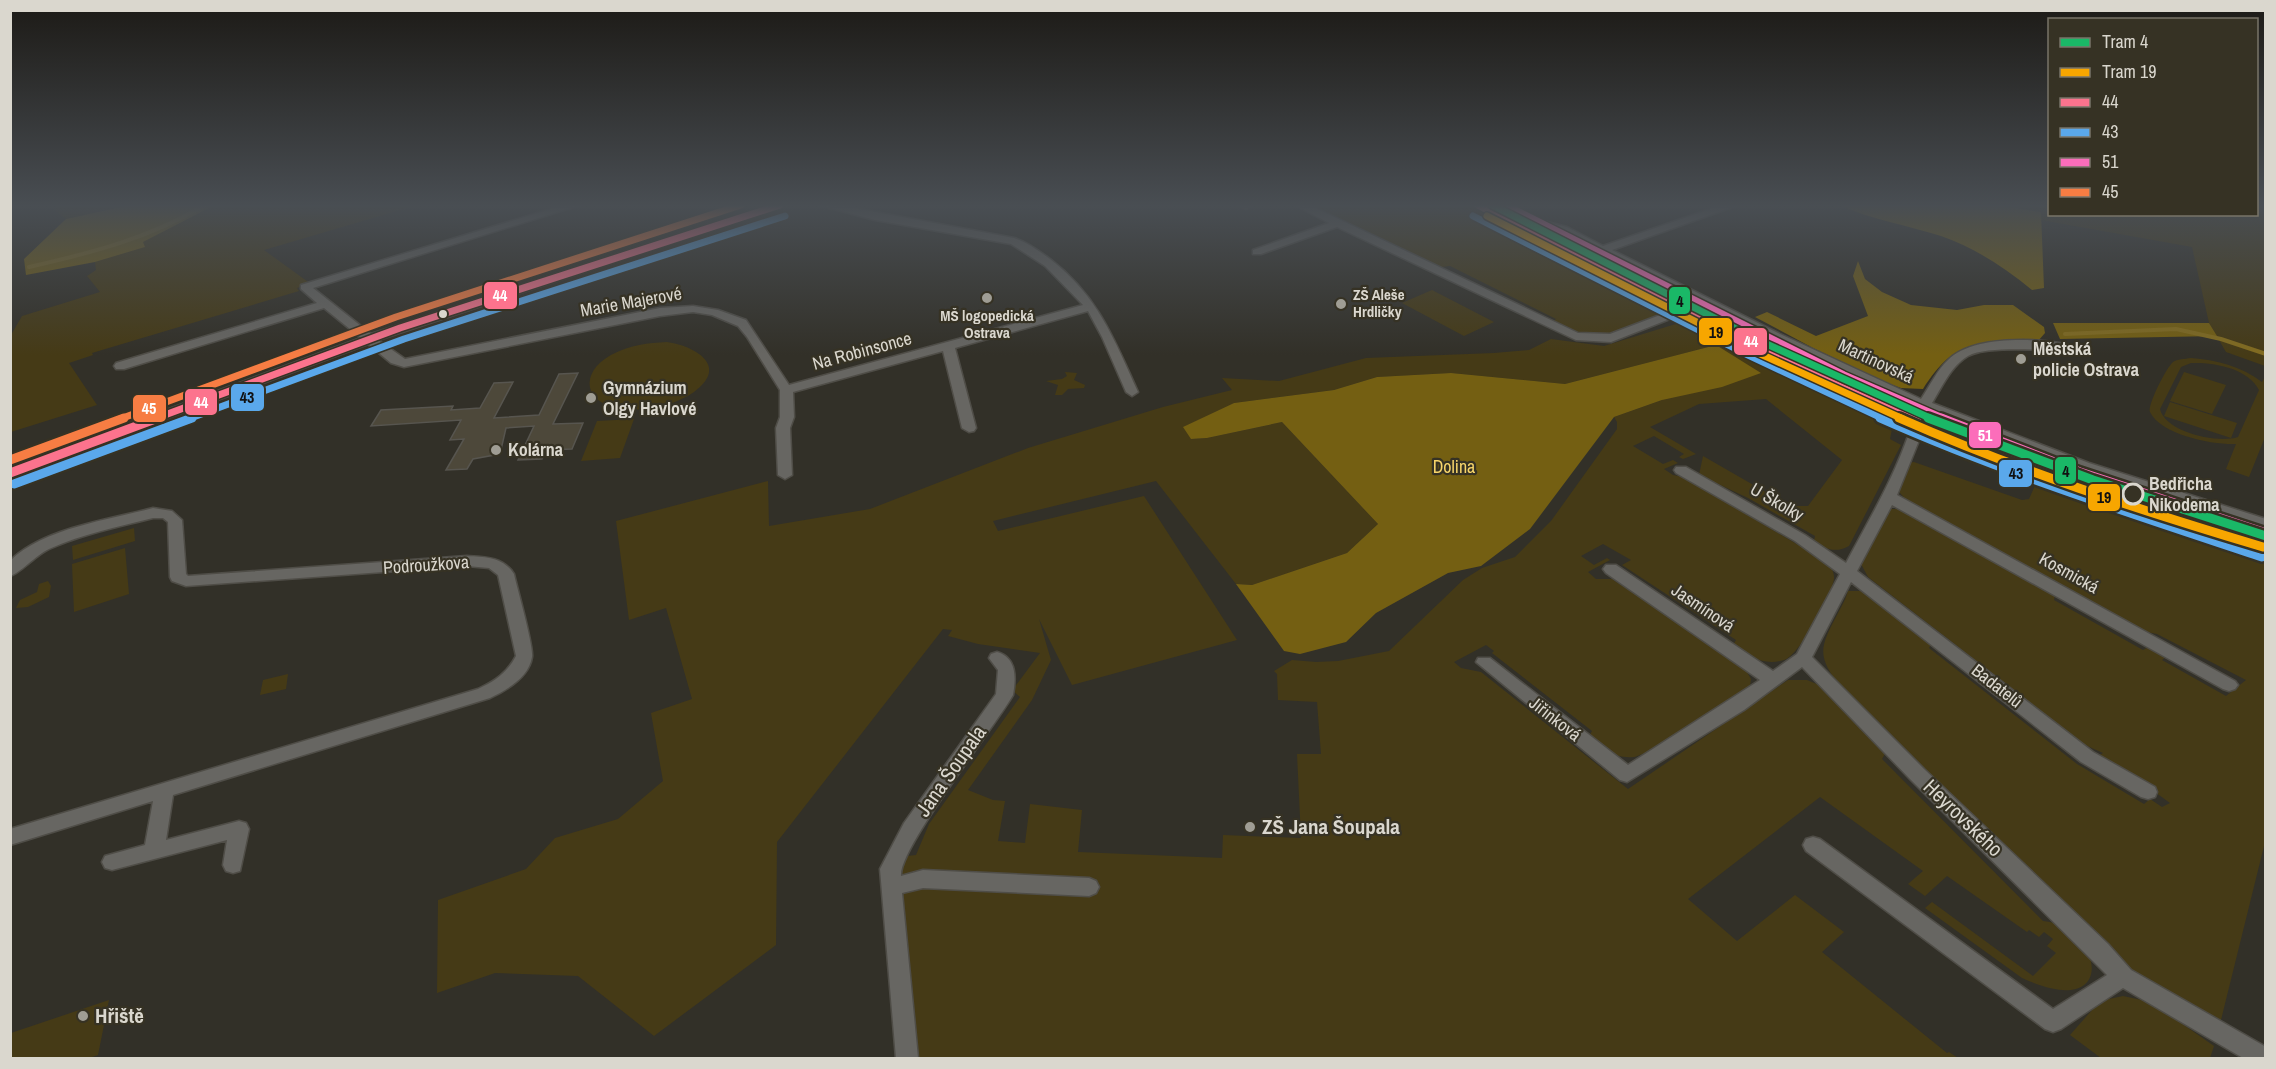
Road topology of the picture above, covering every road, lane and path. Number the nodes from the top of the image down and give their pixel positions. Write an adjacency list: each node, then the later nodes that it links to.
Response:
1 (410, 255): 8 (street, Marie Majerové)
2 (624, 255): 11 (street)
3 (1036, 255): 9 (street)
4 (1405, 255): 10 (street)
5 (1585, 255): 7 (street)
6 (1612, 255): 17 (street, Martinovská)
7 (1581, 256): 10 (street, Martinovská)
8 (326, 304): 11 (street, Marie Majerové); 14 (street)
9 (1089, 307): 12 (street, Na Robinsonce); 16 (street)
10 (1686, 309): 18 (street, Martinovská)
11 (370, 339): 15 (street, Marie Majerové); 21 (street)
12 (948, 346): 15 (street, Na Robinsonce); 19 (street)
13 (2066, 348): 17 (street)
14 (120, 366)
15 (786, 390): 22 (street)
16 (1132, 392)
17 (1924, 405): 18 (street); 24 (street, Martinovská)
18 (1919, 422): 23 (street); 25 (street, Martinovská)
19 (969, 428)
20 (1681, 470): 28 (street, U Školky)
21 (10, 473)
22 (785, 475)
23 (1889, 497): 28 (street); 33 (street, Kosmická)
24 (2265, 524)
25 (2265, 546)
26 (1611, 569): 32 (street, Jasmínová)
27 (10, 571): 34 (street, Podroužkova)
28 (1850, 573): 30 (street); 35 (street, Badatelů)
29 (997, 658): 41 (street, Jana Šoupala)
30 (1803, 658): 32 (street); 43 (street, Heyrovského)
31 (1484, 662): 32 (street, Jiřinková)
32 (1773, 680)
33 (2229, 685)
34 (164, 792): 36 (street, Podroužkova); 38 (street)
35 (2148, 792)
36 (10, 837)
37 (1814, 845): 43 (street)
38 (154, 851): 39 (street); 40 (street)
39 (112, 862)
40 (233, 865)
41 (892, 887): 42 (street); 44 (street, Jana Šoupala)
42 (1089, 887)
43 (2123, 977): 45 (street, Heyrovského)
44 (907, 1059)
45 (2263, 1059)

